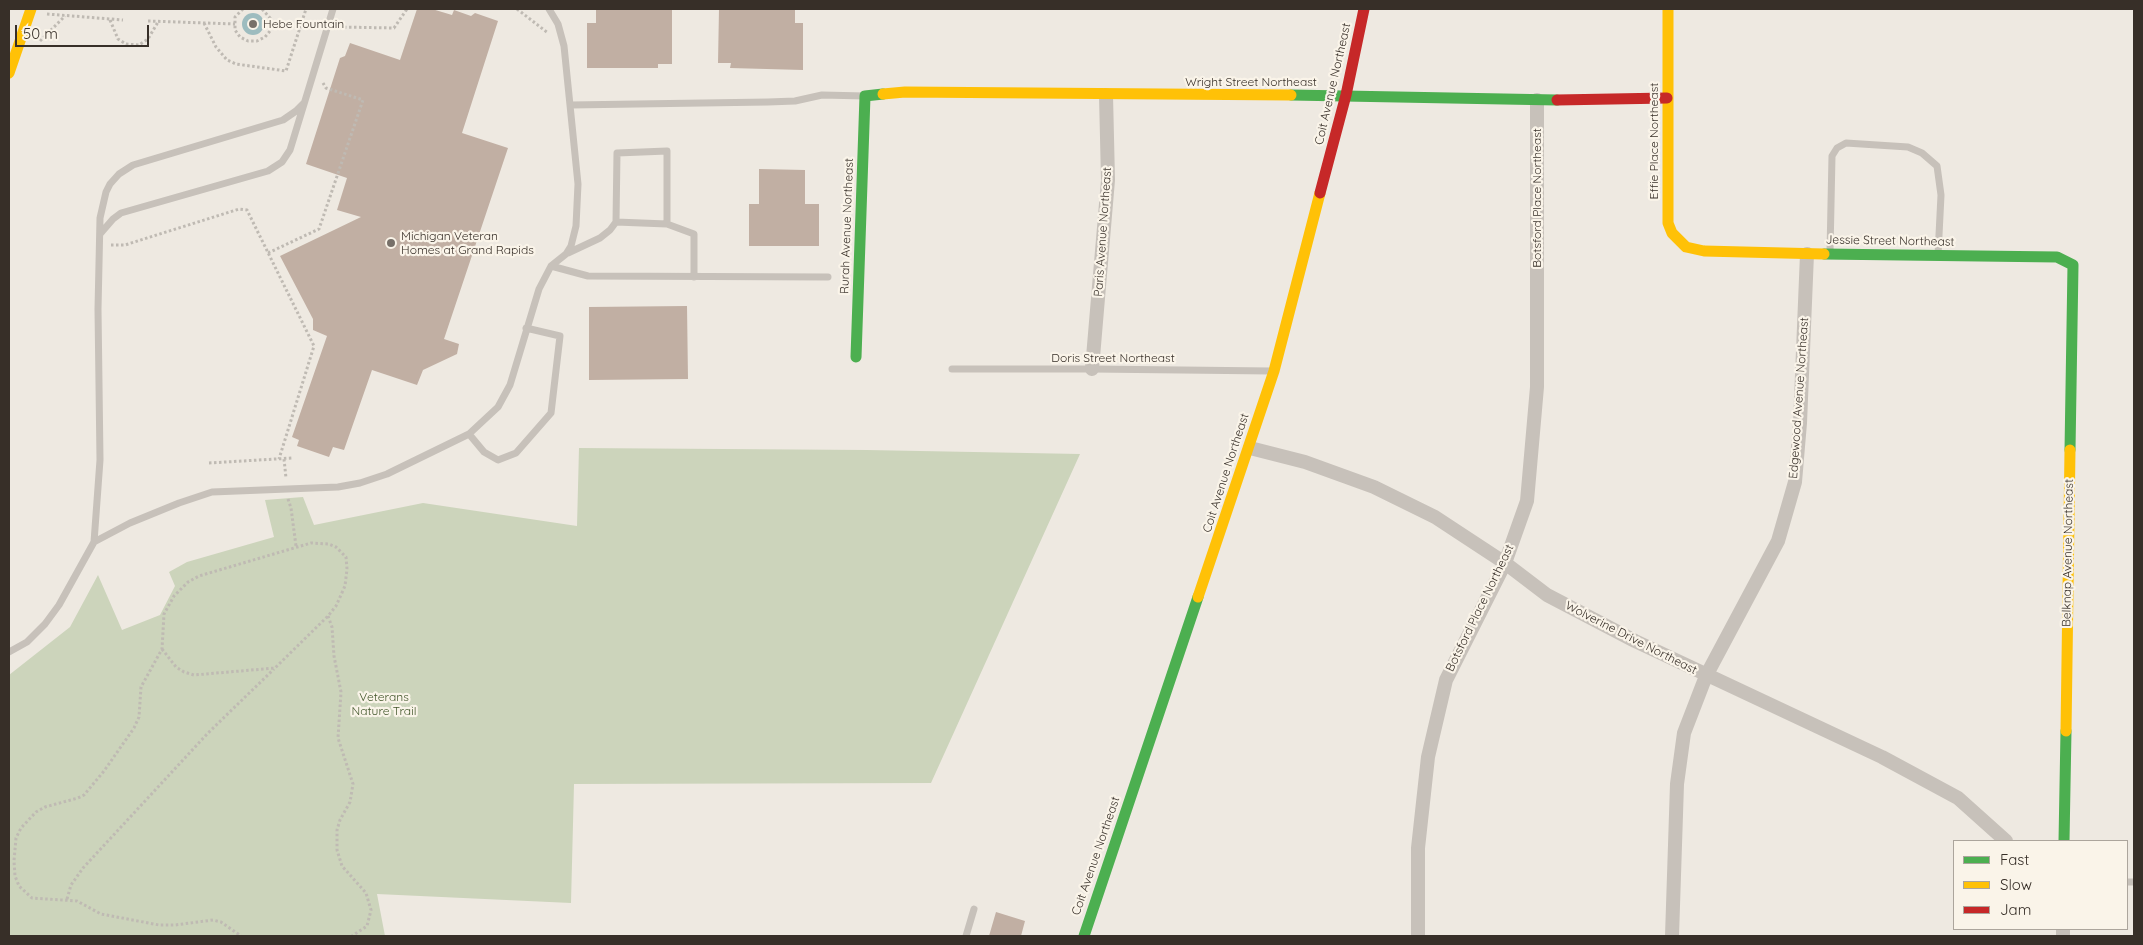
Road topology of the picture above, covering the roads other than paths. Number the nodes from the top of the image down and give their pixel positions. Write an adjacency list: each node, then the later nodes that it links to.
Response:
1 (31, 9): 6 (street)
2 (333, 9): 12 (lane)
3 (549, 9): 13 (lane)
4 (1364, 9): 8 (street, Coit Avenue Northeast)
5 (1668, 9): 10 (street, Effie Place Northeast)
6 (9, 73)
7 (1106, 95): 8 (street, Wright Street Northeast); 9 (street, Wright Street Northeast); 28 (street, Paris Avenue Northeast)
8 (1346, 95): 11 (street, Wright Street Northeast); 30 (street, Coit Avenue Northeast)
9 (865, 96): 13 (lane); 27 (street, Rurah Avenue Northeast)
10 (1667, 98): 11 (street, Wright Street Northeast); 17 (street, Effie Place Northeast)
11 (1537, 100): 34 (street, Botsford Place Northeast)
12 (304, 103): 16 (lane); 16 (lane)
13 (571, 105): 18 (lane)
14 (616, 222): 15 (lane); 15 (lane); 18 (lane)
15 (667, 224): 24 (lane)
16 (99, 234): 33 (lane)
17 (1704, 251): 19 (street, Jessie Street Northeast)
18 (566, 254): 23 (lane)
19 (1807, 254): 20 (street, Jessie Street Northeast); 36 (street, Edgewood Avenue Northeast)
20 (1830, 255): 21 (street, Jessie Street Northeast); 21 (lane)
21 (1938, 256): 22 (street, Jessie Street Northeast)
22 (2073, 265): 38 (street, Belknap Avenue Northeast)
23 (551, 266): 24 (lane); 26 (lane)
24 (694, 277): 25 (lane)
25 (828, 277)
26 (526, 328): 31 (lane); 31 (lane)
27 (856, 357)
28 (1092, 368): 29 (lane, Doris Street Northeast); 30 (lane, Doris Street Northeast)
29 (952, 369)
30 (1274, 371): 32 (street, Coit Avenue Northeast)
31 (469, 434): 33 (lane)
32 (1250, 448): 34 (street, Wolverine Drive Northeast); 41 (street, Coit Avenue Northeast)
33 (94, 542): 35 (lane)
34 (1505, 563): 36 (street, Wolverine Drive Northeast); 42 (street, Botsford Place Northeast)
35 (9, 652)
36 (1706, 676): 37 (street, Wolverine Drive Northeast); 43 (street, Edgewood Avenue Northeast)
37 (2005, 840)
38 (2064, 840)
39 (974, 909): 40 (lane)
40 (966, 936)
41 (1084, 936)
42 (1418, 936)
43 (1672, 936)

